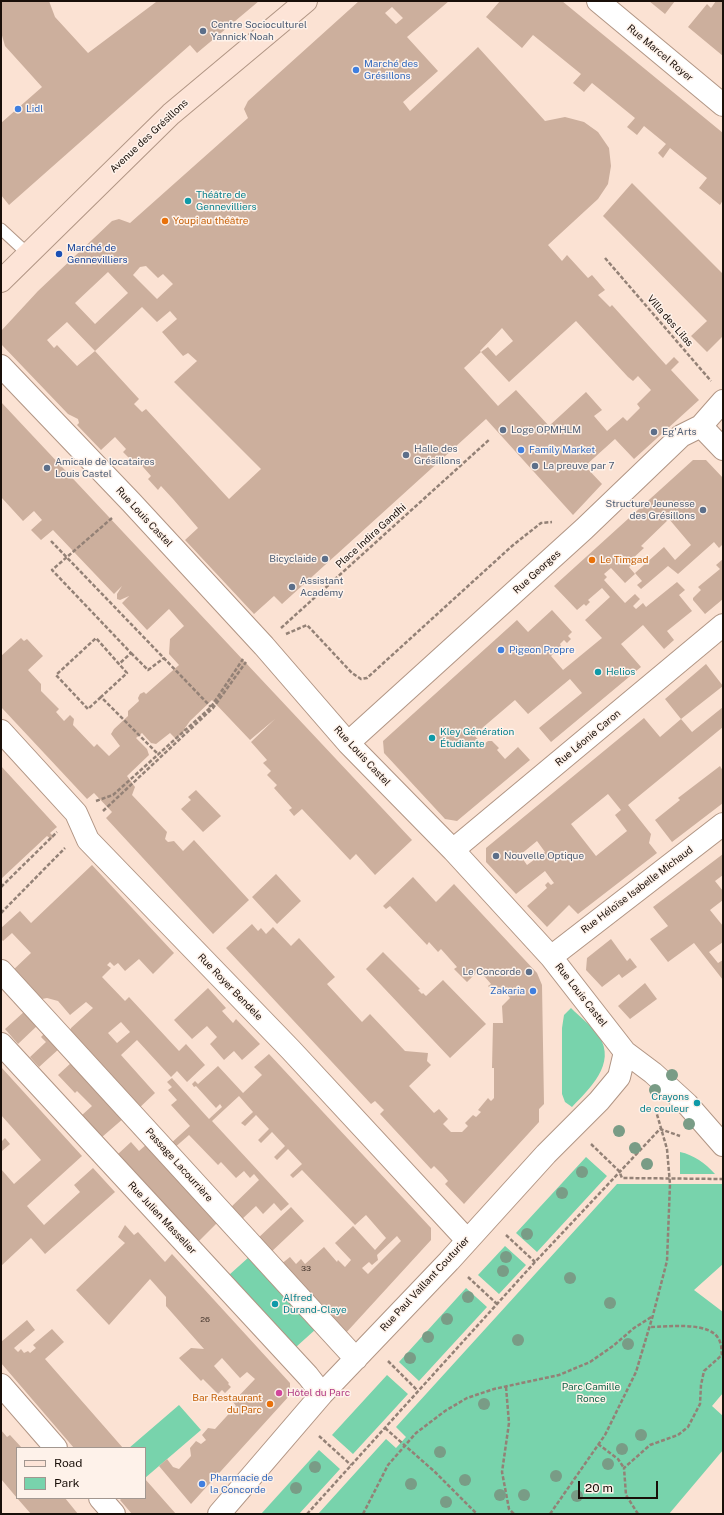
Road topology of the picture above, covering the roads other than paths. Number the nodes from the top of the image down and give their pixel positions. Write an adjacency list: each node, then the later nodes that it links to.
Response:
1 (306, 1): 5 (main road, Avenue des Grésillons)
2 (598, 1): 3 (street, Rue Marcel Royer)
3 (723, 105)
4 (1, 230): 5 (lane)
5 (28, 254): 6 (main road, Avenue des Grésillons)
6 (1, 281)
7 (1, 366): 13 (street, Rue Louis Castel)
8 (718, 392): 9 (street, Rue Georges)
9 (701, 426): 10 (street); 13 (street, Rue Georges)
10 (723, 449)
11 (723, 625): 15 (street, Rue Léonie Caron)
12 (1, 731): 21 (street, Rue Royer Bendele)
13 (348, 743): 15 (street, Rue Louis Castel)
14 (723, 824): 16 (street, Rue Héloïse Isabelle Michaud)
15 (453, 850): 16 (street, Rue Louis Castel)
16 (551, 957): 19 (street, Rue Louis Castel)
17 (1, 971): 22 (street, Passage Lacourrière)
18 (1, 1044): 24 (street, Rue Julien Masselier)
19 (625, 1052): 20 (street, Rue Louis Castel); 21 (street, Rue Paul Vaillant Couturier)
20 (723, 1145)
21 (467, 1240): 22 (street, Rue Paul Vaillant Couturier)
22 (356, 1359): 24 (street, Rue Paul Vaillant Couturier)
23 (1, 1385): 25 (street)
24 (322, 1394): 28 (street, Rue Paul Vaillant Couturier)
25 (55, 1447)
26 (101, 1499): 27 (street)
27 (114, 1514)
28 (219, 1514)

